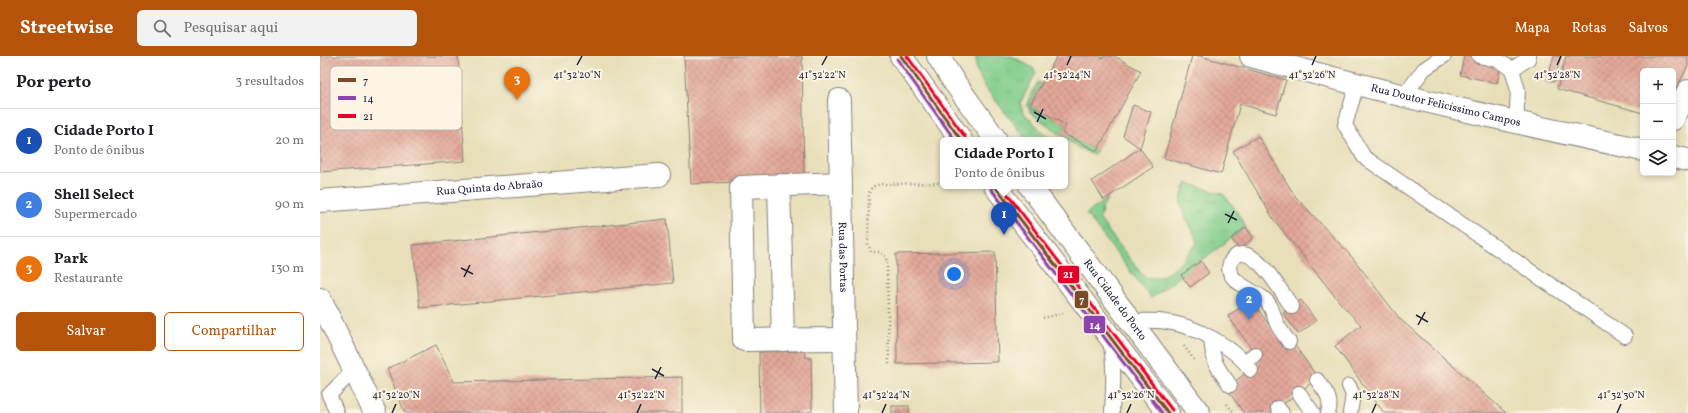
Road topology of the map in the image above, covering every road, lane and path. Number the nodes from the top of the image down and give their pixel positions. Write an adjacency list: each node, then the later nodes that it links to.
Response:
1 (901, 56): 16 (street)
2 (938, 56): 9 (street)
3 (953, 56): 9 (street)
4 (1251, 56): 10 (street, Rua Doutor Felicíssimo Campos)
5 (1444, 56): 12 (lane)
6 (1479, 56): 8 (lane)
7 (1530, 56): 8 (lane)
8 (1512, 69): 15 (lane)
9 (952, 79): 17 (street)
10 (1357, 84): 12 (street, Rua Doutor Felicíssimo Campos); 34 (lane)
11 (1688, 91): 14 (street)
12 (1404, 96): 15 (street, Rua Doutor Felicíssimo Campos)
13 (839, 100): 22 (street, Rua das Portas)
14 (1676, 113)
15 (1516, 123): 18 (street, Rua Doutor Felicíssimo Campos)
16 (960, 137)
17 (994, 137)
18 (1640, 149)
19 (1676, 157): 20 (street)
20 (1688, 160)
21 (659, 175): 27 (street, Rua Quinta do Abraão)
22 (841, 183): 24 (street); 37 (street, Rua das Portas)
23 (940, 183): 40 (path)
24 (779, 186): 38 (street); 38 (street)
25 (997, 189): 33 (street)
26 (1032, 189): 32 (street, Rua Cidade do Porto)
27 (320, 201)
28 (320, 299): 41 (street)
29 (1292, 307): 35 (lane)
30 (1065, 312): 31 (path)
31 (1043, 318)
32 (1131, 321): 36 (lane); 53 (street, Rua Cidade do Porto)
33 (1109, 335): 51 (lane); 52 (street)
34 (1624, 336)
35 (1283, 337)
36 (1212, 338): 39 (lane); 43 (lane)
37 (844, 339): 38 (street); 50 (street, Rua das Portas)
38 (783, 340)
39 (1250, 362)
40 (890, 364)
41 (354, 370): 46 (lane); 49 (street)
42 (1317, 380): 55 (lane)
43 (1230, 385)
44 (1349, 386): 56 (lane)
45 (1299, 393): 54 (lane)
46 (328, 395): 47 (lane); 48 (lane)
47 (325, 413)
48 (337, 413)
49 (375, 413)
50 (846, 413)
51 (1112, 413)
52 (1168, 413)
53 (1199, 413)
54 (1313, 413)
55 (1328, 413)
56 (1350, 413)

